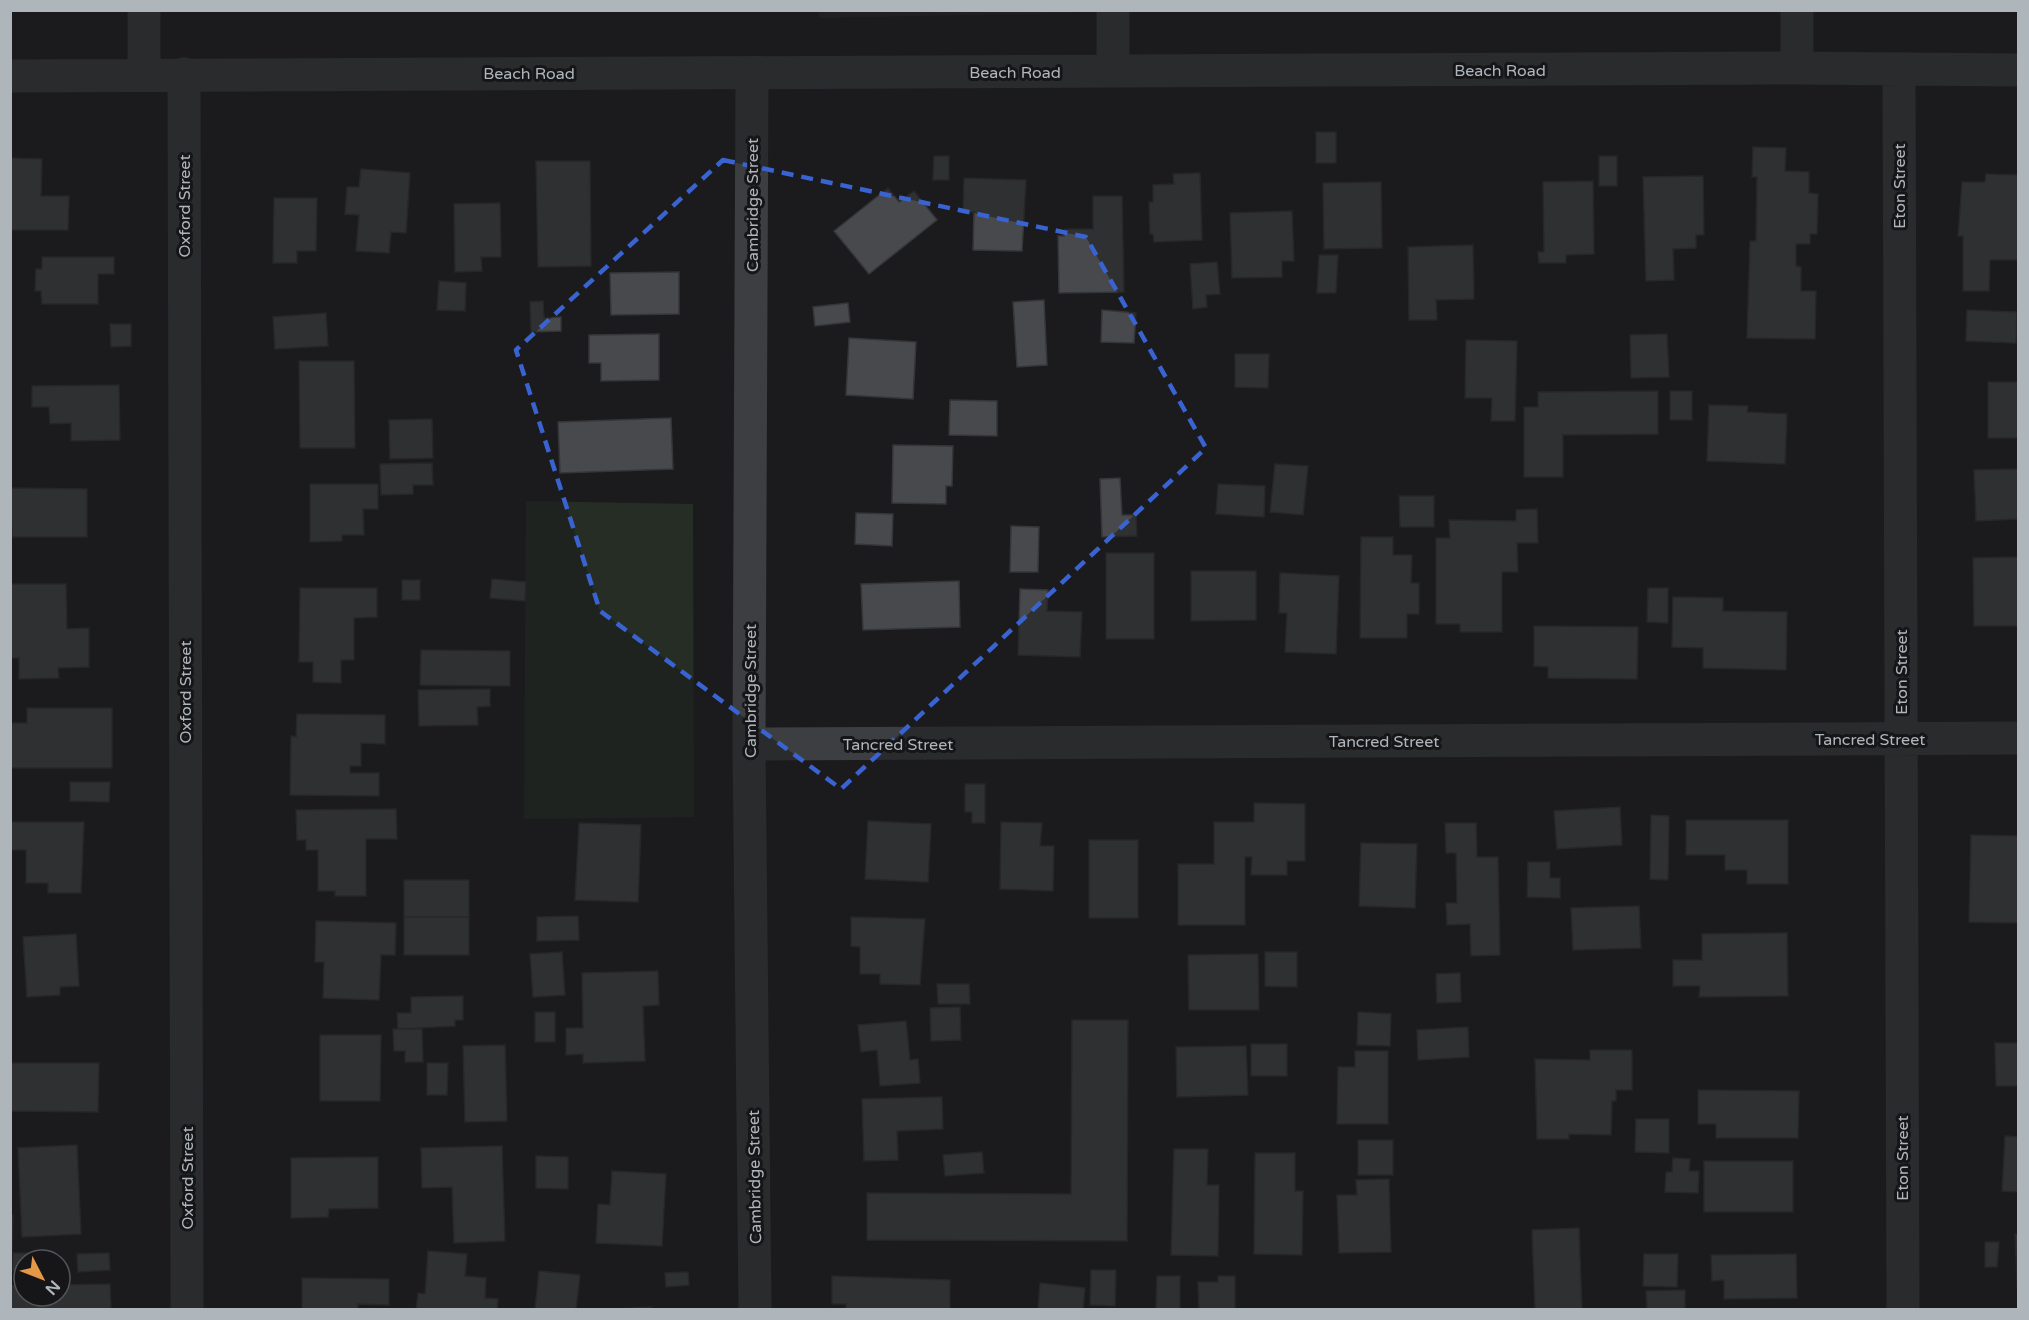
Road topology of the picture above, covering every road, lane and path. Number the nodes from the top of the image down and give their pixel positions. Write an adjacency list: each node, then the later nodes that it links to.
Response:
1 (144, 10): 10 (street)
2 (1113, 10): 7 (street)
3 (1797, 10): 4 (street)
4 (1797, 68): 5 (street, Beach Road); 7 (street, Beach Road)
5 (1899, 70): 6 (street, Beach Road); 13 (street, Eton Street)
6 (2019, 70)
7 (1113, 72): 8 (street, Beach Road)
8 (752, 73): 9 (street, Beach Road); 14 (street, Cambridge Street)
9 (184, 74): 10 (street, Beach Road); 15 (street, Oxford Street)
10 (144, 75): 11 (street, Beach Road)
11 (10, 76)
12 (2019, 738): 13 (street, Tancred Street)
13 (1901, 739): 14 (street, Tancred Street); 17 (street, Eton Street)
14 (749, 744): 16 (street, Cambridge Street)
15 (187, 1310)
16 (755, 1310)
17 (1903, 1310)

